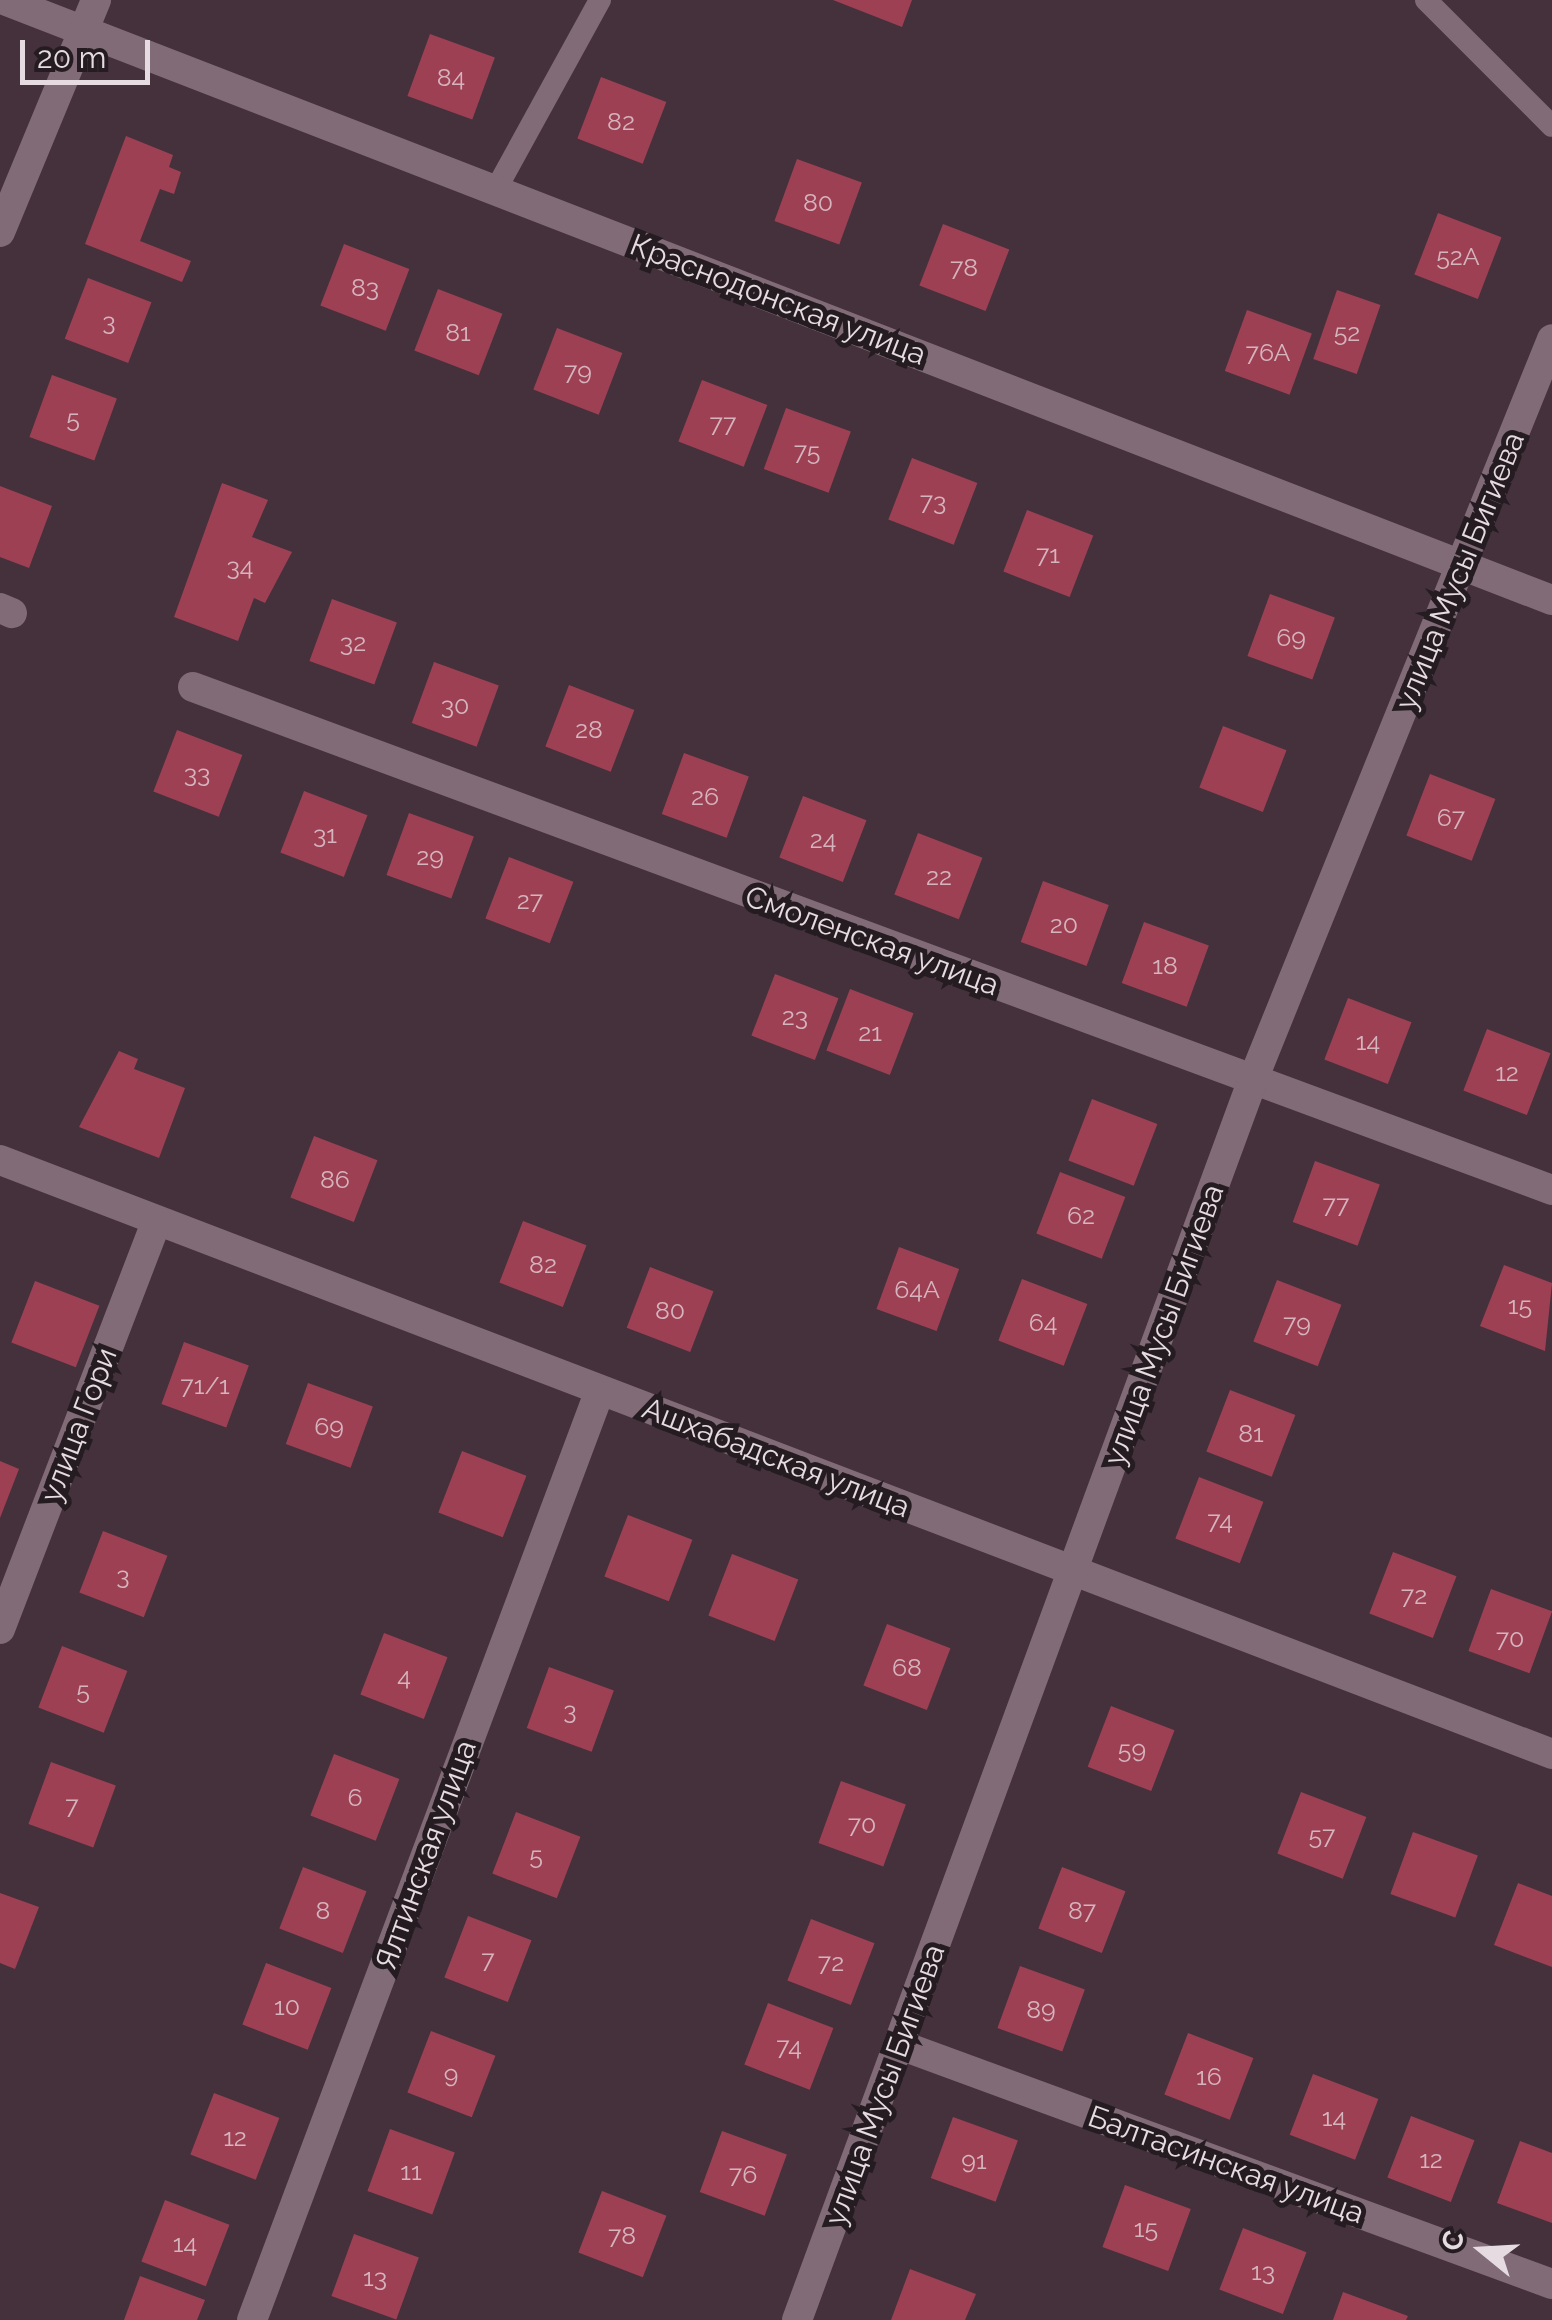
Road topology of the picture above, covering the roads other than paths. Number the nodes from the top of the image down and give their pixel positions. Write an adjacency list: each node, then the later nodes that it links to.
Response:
1 (4, 0): 5 (street, Краснодонская улица)
2 (96, 0): 5 (street)
3 (600, 0): 7 (lane)
4 (1426, 0): 6 (lane)
5 (84, 31): 7 (street, Краснодонская улица); 8 (street)
6 (1552, 126)
7 (495, 191): 10 (street, Краснодонская улица)
8 (0, 232)
9 (1552, 338): 10 (street, улица Мусы Бигиева)
10 (1463, 566): 11 (street, Краснодонская улица); 13 (street, улица Мусы Бигиева)
11 (1552, 600)
12 (194, 688): 13 (street, Смоленская улица)
13 (1252, 1082): 15 (street, Смоленская улица); 18 (street, улица Мусы Бигиева)
14 (0, 1160): 16 (street, Ашхабадская улица)
15 (1552, 1190)
16 (158, 1221): 17 (street, Ашхабадская улица); 19 (street, улица Гори)
17 (600, 1390): 18 (street, Ашхабадская улица); 23 (street, Ялтинская улица)
18 (1074, 1572): 20 (street, Ашхабадская улица); 21 (street, улица Мусы Бигиева)
19 (0, 1629)
20 (1552, 1754)
21 (900, 2045): 22 (street, Балтасинская улица); 24 (street, улица Мусы Бигиева)
22 (1552, 2284)
23 (252, 2320)
24 (797, 2320)

